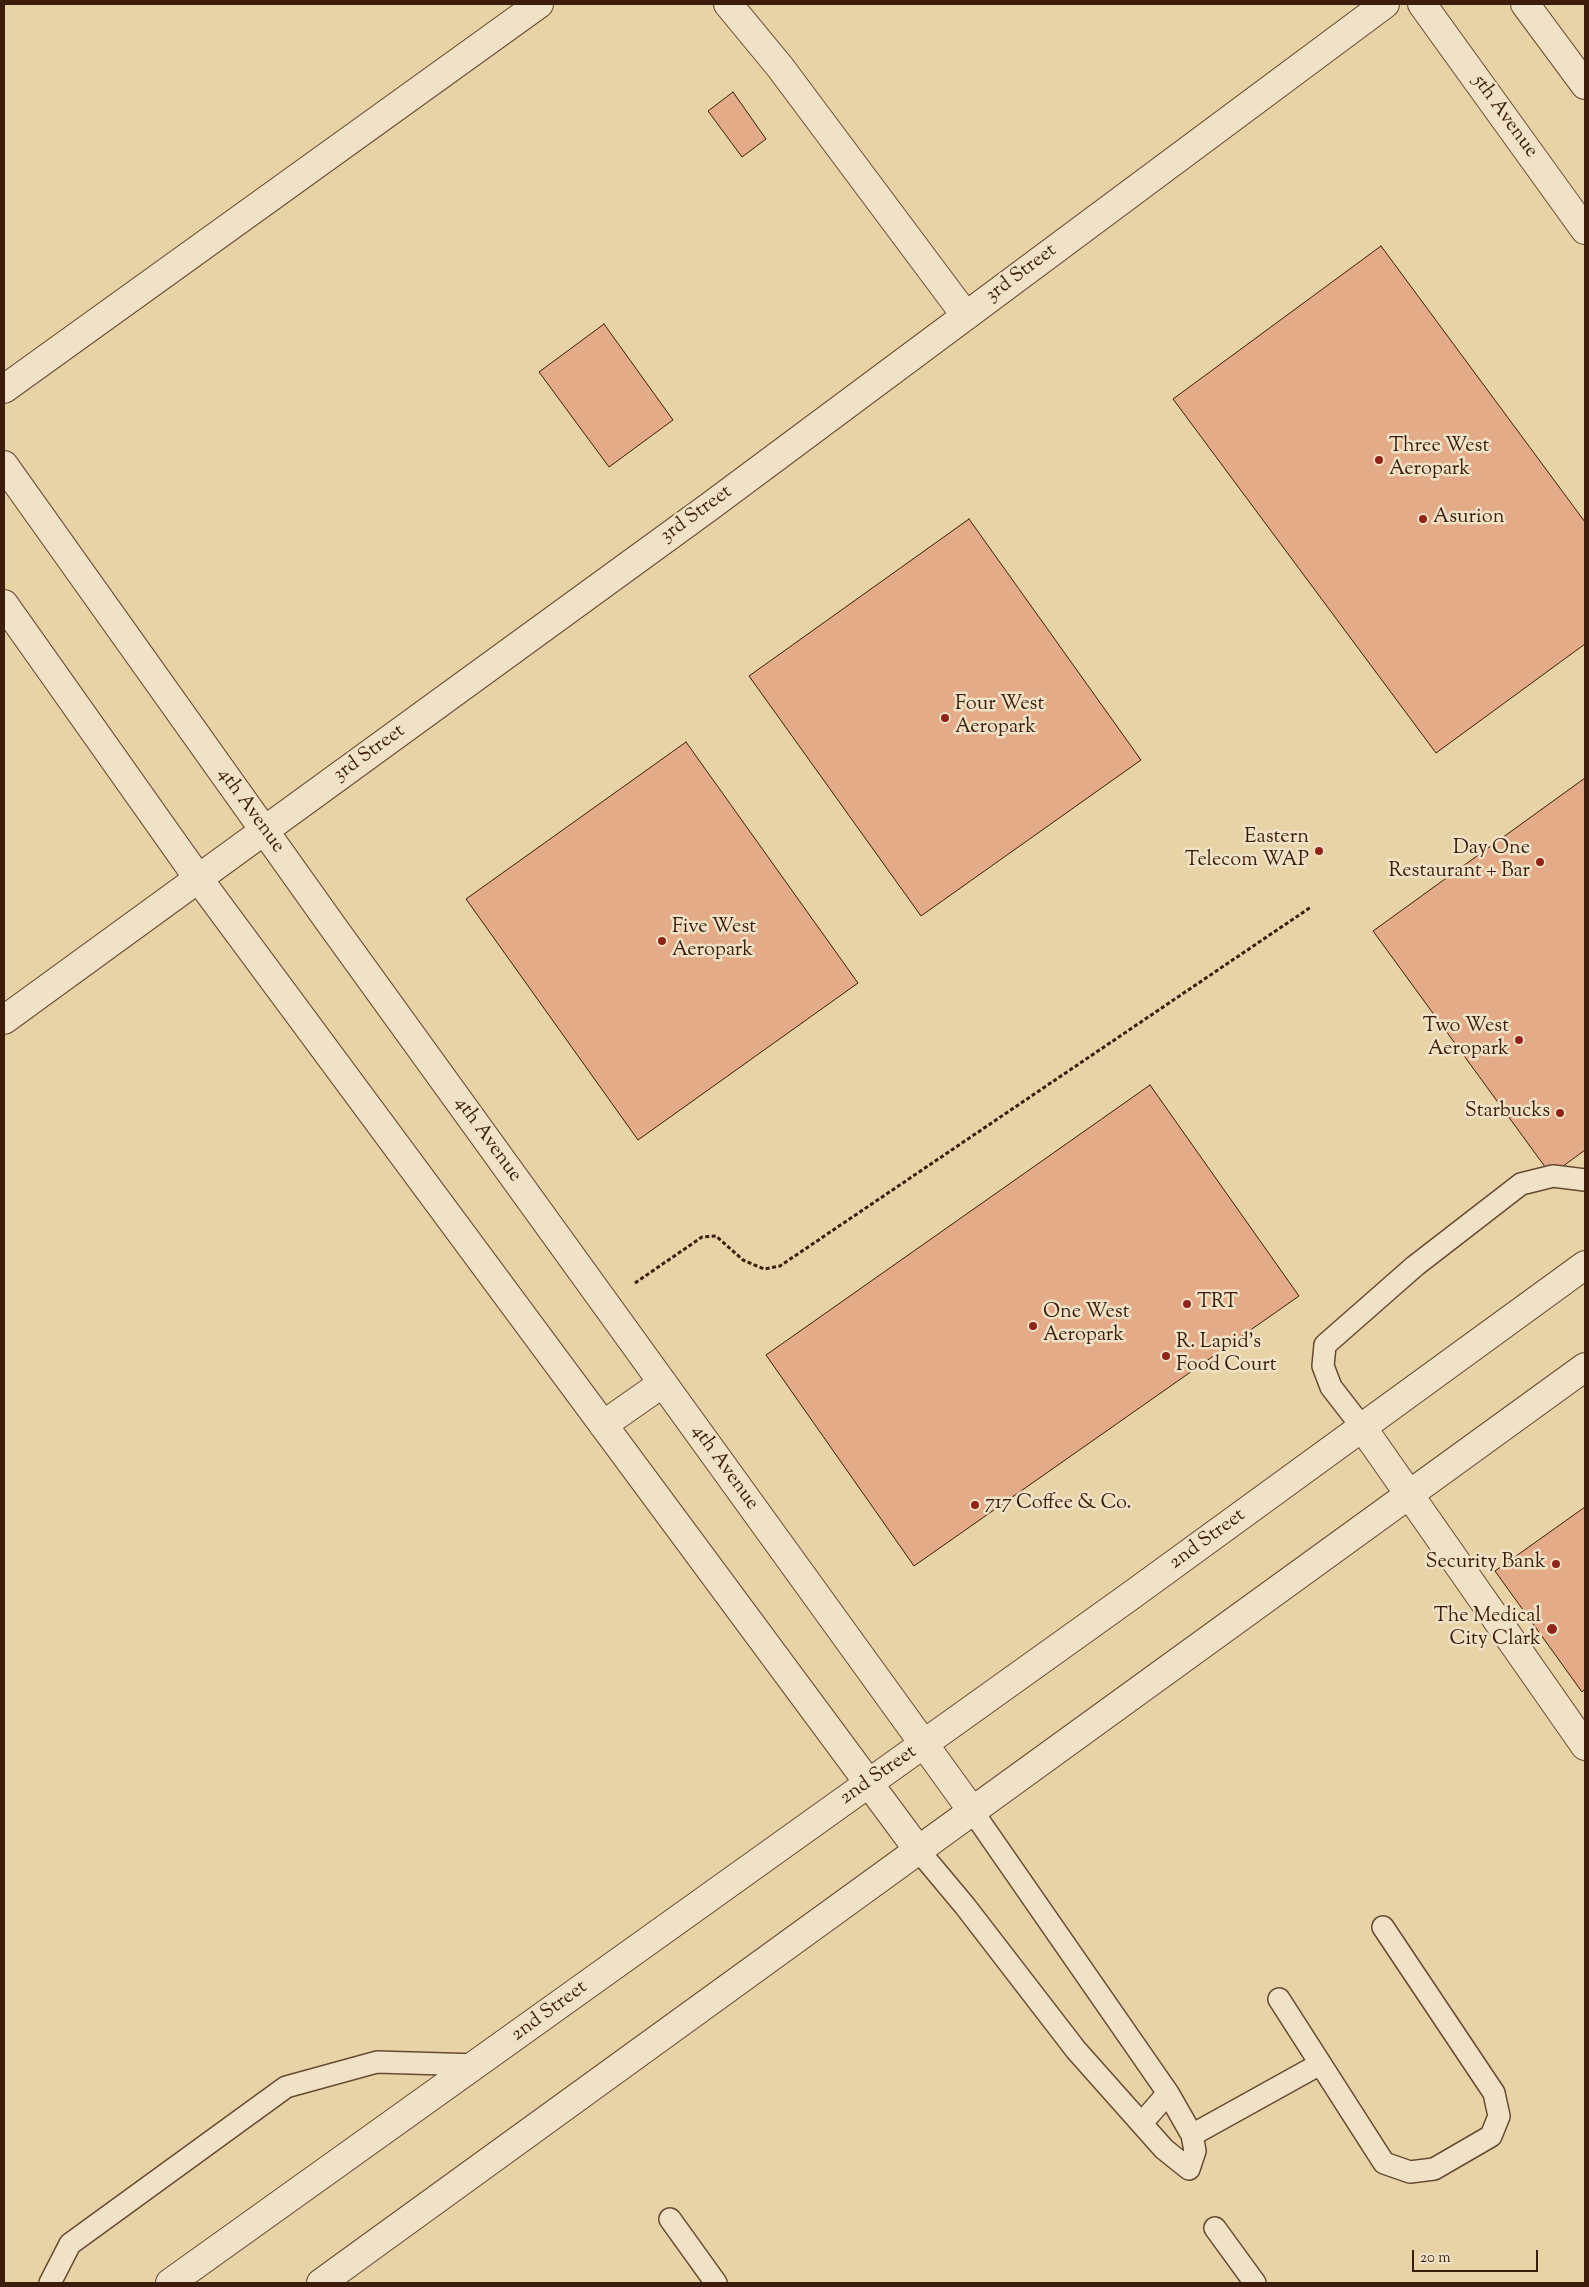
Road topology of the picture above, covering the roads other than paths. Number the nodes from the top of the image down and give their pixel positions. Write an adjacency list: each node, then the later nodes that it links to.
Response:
1 (539, 4): 9 (street)
2 (728, 4): 8 (street)
3 (1384, 4): 8 (street, 3rd Street)
4 (1422, 4): 7 (street, 5th Avenue)
5 (1525, 4): 6 (street)
6 (1585, 85)
7 (1585, 230)
8 (966, 316): 12 (street, 3rd Street)
9 (4, 389)
10 (4, 464): 12 (street, 4th Avenue)
11 (4, 604): 13 (street)
12 (264, 830): 13 (street, 3rd Street); 18 (street, 4th Avenue)
13 (198, 878): 14 (street, 3rd Street); 19 (street)
14 (4, 1020)
15 (1585, 1180): 20 (lane)
16 (1585, 1265): 20 (street, 2nd Street)
17 (1585, 1367): 21 (street)
18 (662, 1383): 19 (street); 22 (street, 4th Avenue)
19 (603, 1425): 24 (street)
20 (1362, 1427): 21 (street); 22 (street, 2nd Street)
21 (1410, 1494): 23 (street); 25 (street)
22 (924, 1745): 24 (street, 2nd Street); 25 (street, 4th Avenue)
23 (1585, 1746)
24 (868, 1784): 26 (street); 29 (street, 2nd Street)
25 (973, 1812): 26 (street); 31 (lane)
26 (919, 1851): 32 (lane); 38 (street)
27 (1383, 1927): 30 (lane)
28 (1279, 1999): 30 (lane)
29 (478, 2064): 36 (lane); 37 (street, 2nd Street)
30 (1320, 2064): 33 (lane)
31 (1168, 2092): 32 (lane); 33 (lane)
32 (1142, 2123): 33 (lane)
33 (1192, 2135)
34 (670, 2219): 39 (lane)
35 (1215, 2228): 40 (lane)
36 (50, 2283)
37 (170, 2283)
38 (321, 2283)
39 (716, 2283)
40 (1255, 2283)

